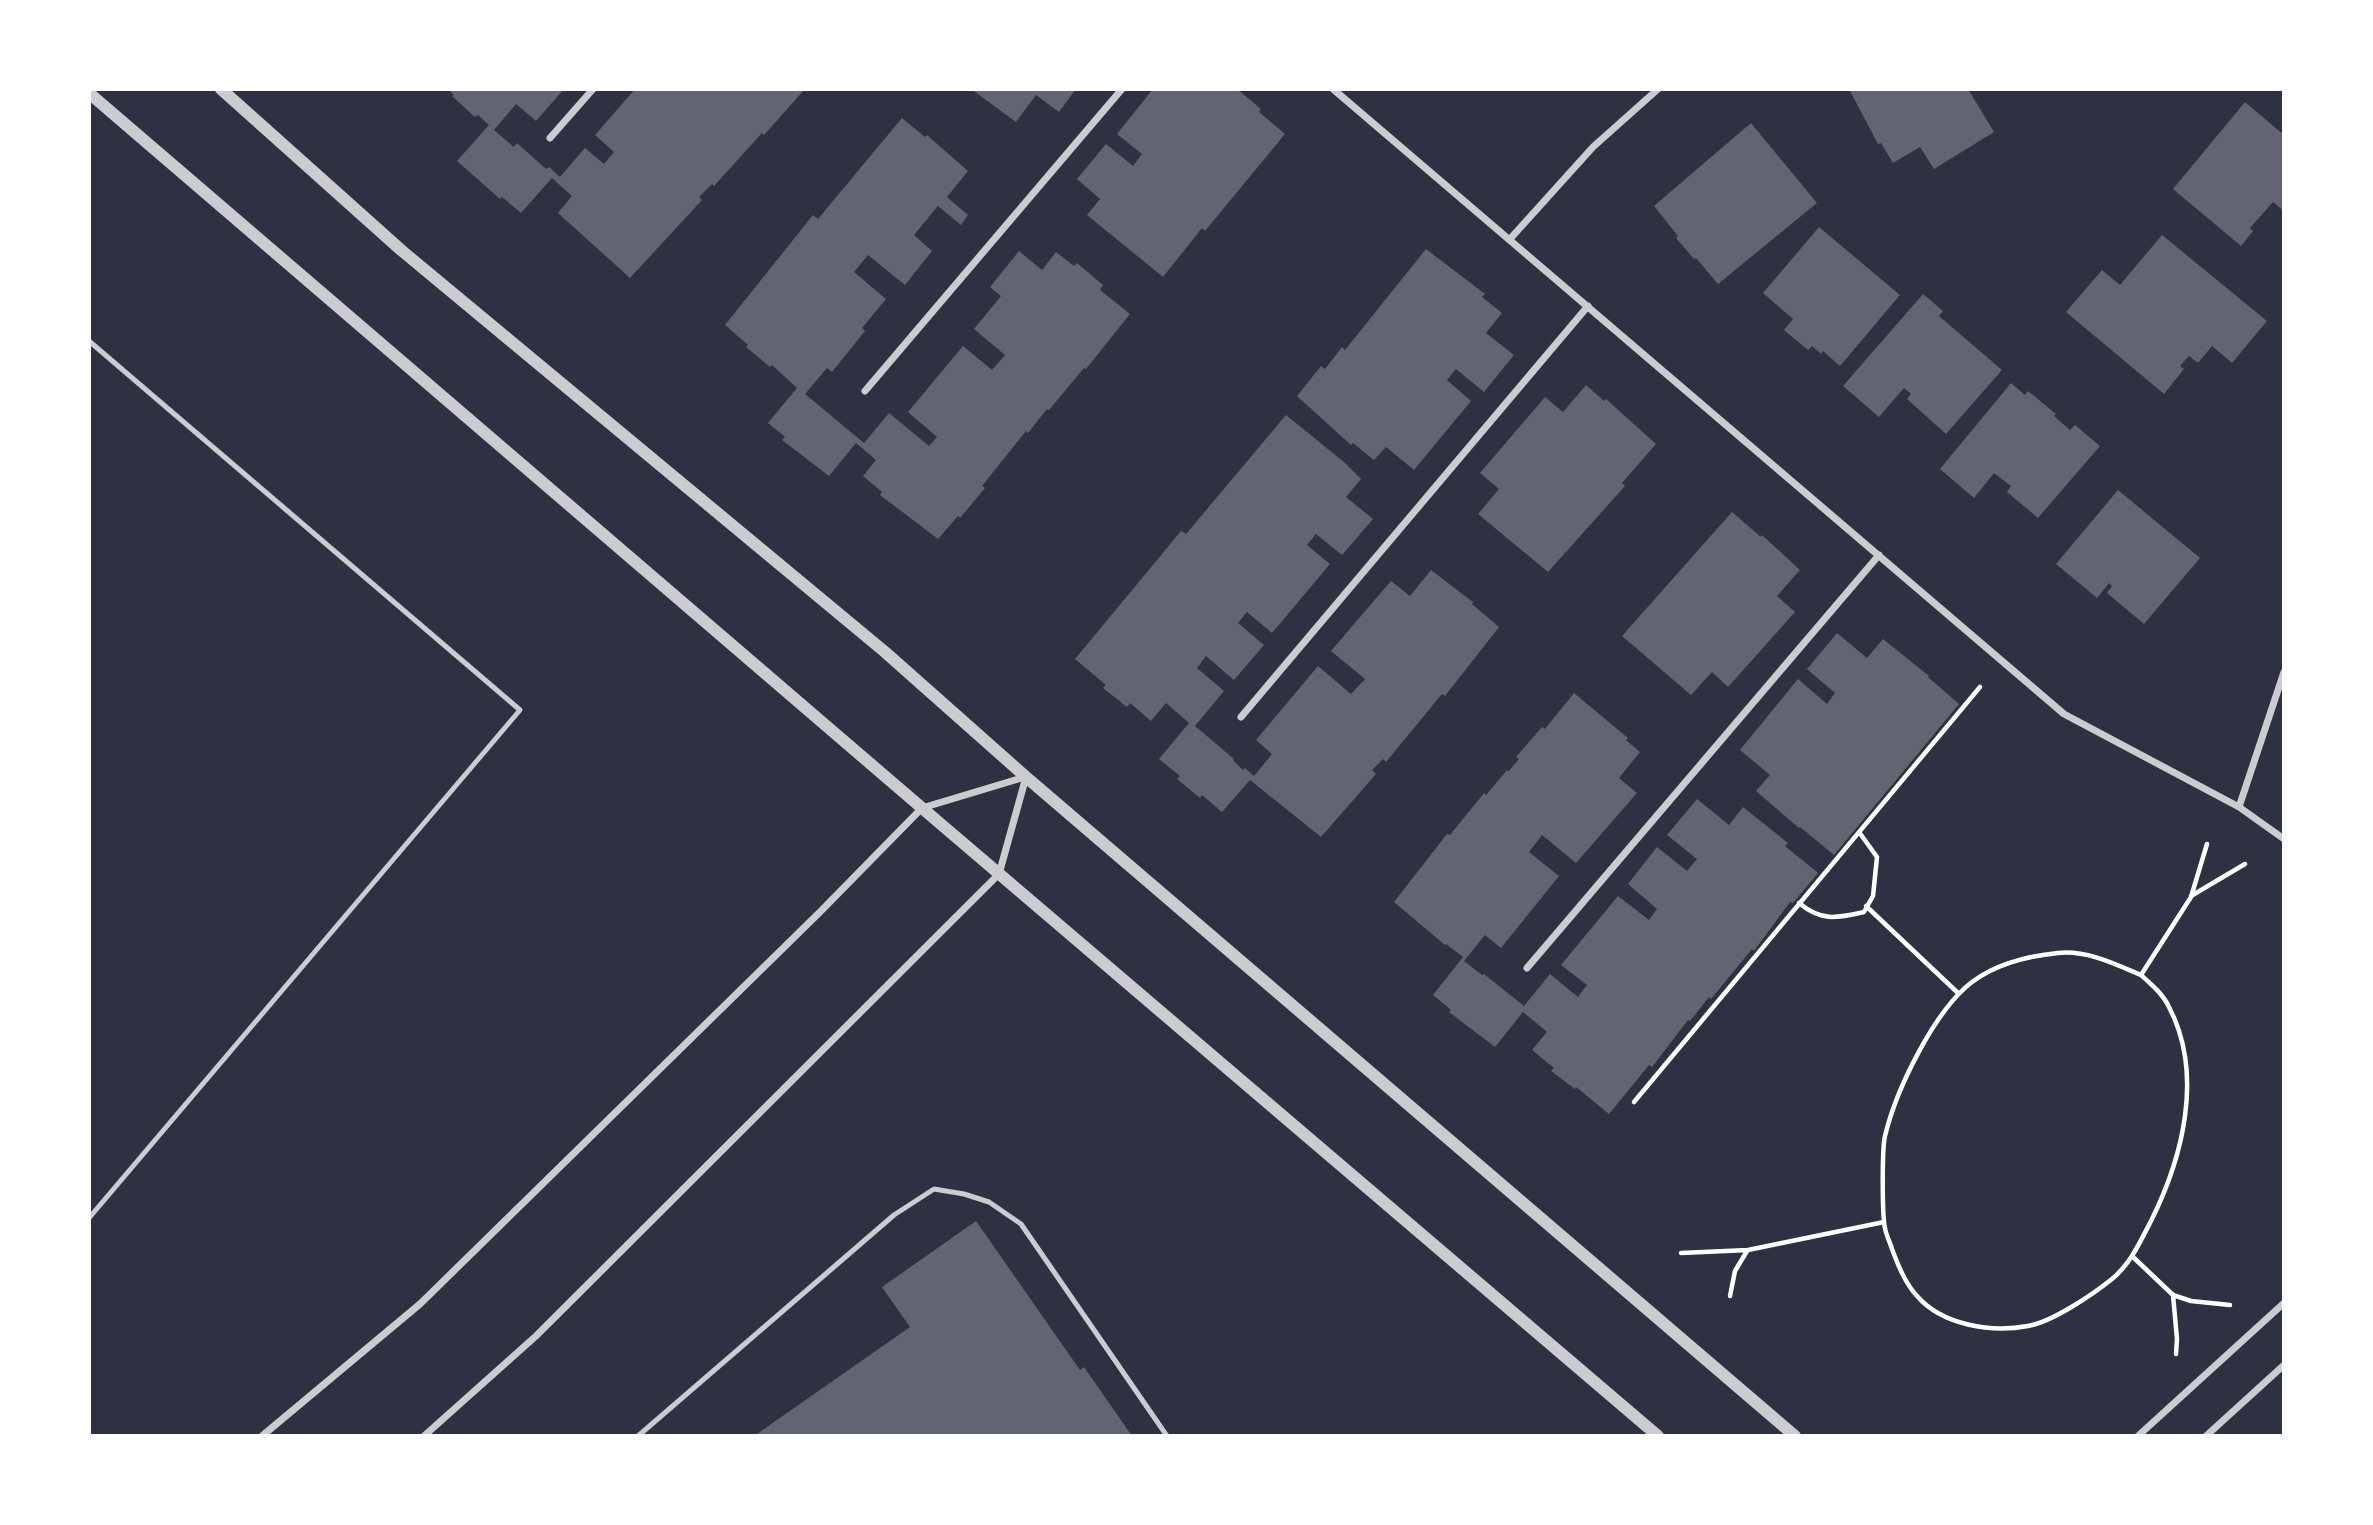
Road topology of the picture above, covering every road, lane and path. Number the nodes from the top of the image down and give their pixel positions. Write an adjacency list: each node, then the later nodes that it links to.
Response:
1 (221, 89): 16 (street)
2 (593, 89): 7 (street)
3 (1122, 89): 11 (street)
4 (1333, 89): 8 (street)
5 (1658, 89): 8 (street)
6 (89, 93): 18 (street)
7 (550, 138)
8 (1510, 239): 9 (street)
9 (1588, 306): 12 (street); 15 (street)
10 (89, 341): 31 (lane)
11 (865, 391)
12 (1879, 555): 17 (street); 27 (street)
13 (2284, 672): 17 (street)
14 (1980, 687): 19 (path)
15 (1241, 717)
16 (1026, 777): 18 (street); 23 (street); 47 (street)
17 (2239, 807): 20 (street)
18 (922, 808): 23 (street); 42 (street)
19 (1859, 832): 25 (path); 26 (path)
20 (2284, 839)
21 (2207, 844): 24 (path)
22 (2245, 864): 24 (path)
23 (999, 874): 43 (street); 46 (street)
24 (2191, 897): 28 (path)
25 (1799, 903): 26 (path); 30 (path)
26 (1866, 906): 29 (path)
27 (1527, 968)
28 (2141, 975): 29 (path); 35 (path)
29 (1958, 993): 32 (path)
30 (1634, 1102)
31 (89, 1218)
32 (1885, 1222): 33 (path); 35 (path)
33 (1748, 1250): 34 (path); 37 (path)
34 (1681, 1253)
35 (2133, 1256): 36 (path)
36 (2173, 1295): 39 (path); 40 (path)
37 (1730, 1296)
38 (2284, 1303): 48 (street)
39 (2230, 1305)
40 (2176, 1354)
41 (2284, 1365): 49 (street)
42 (262, 1436)
43 (424, 1436)
44 (638, 1436): 45 (lane)
45 (1167, 1436)
46 (1658, 1436)
47 (1795, 1436)
48 (2138, 1436)
49 (2206, 1436)

